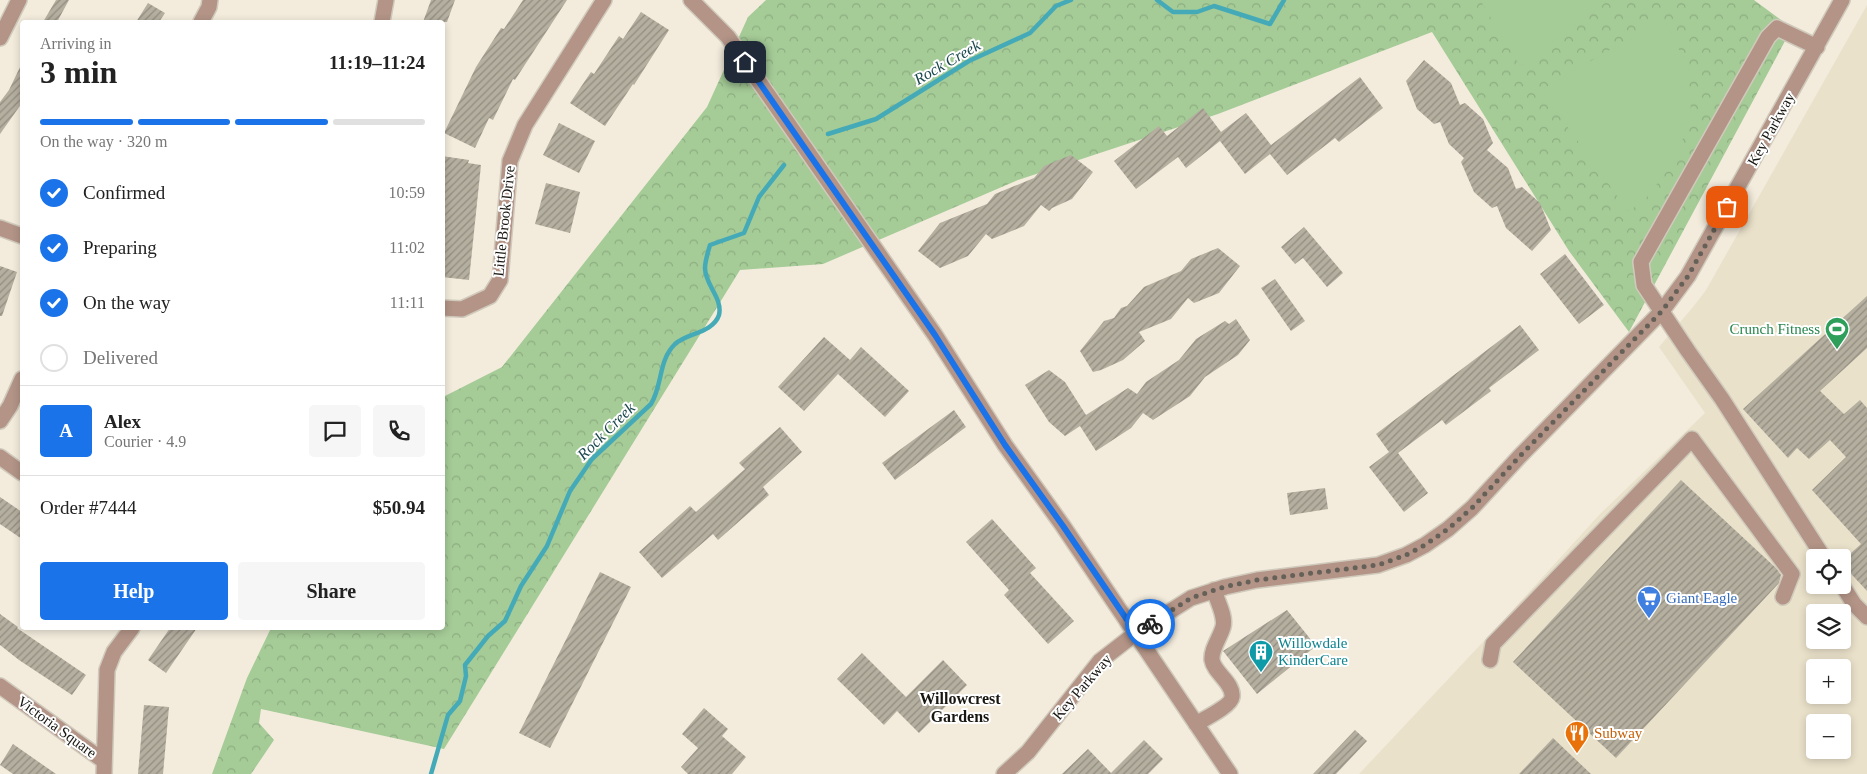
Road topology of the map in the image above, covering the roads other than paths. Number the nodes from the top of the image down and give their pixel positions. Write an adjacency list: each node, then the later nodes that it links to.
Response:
1 (18, 0): 9 (street)
2 (210, 0): 7 (street)
3 (386, 0): 8 (street)
4 (604, 0): 13 (street, Little Brook Drive)
5 (691, 0): 25 (street)
6 (1842, 0): 10 (street, Key Parkway)
7 (202, 20)
8 (382, 20)
9 (0, 38)
10 (1817, 47): 14 (street, Key Parkway); 14 (street)
11 (0, 228): 12 (street)
12 (20, 235)
13 (445, 308)
14 (1662, 311): 19 (street); 20 (street, Key Parkway)
15 (20, 384): 16 (street)
16 (0, 421)
17 (0, 457): 18 (street)
18 (20, 472)
19 (1818, 549)
20 (1214, 590): 25 (street, Key Parkway); 28 (street)
21 (1848, 594): 23 (street)
22 (1782, 597): 26 (street)
23 (1867, 617)
24 (130, 630): 29 (street)
25 (1136, 633): 28 (street); 30 (street, Key Parkway)
26 (1490, 660)
27 (0, 686): 29 (street, Victoria Square)
28 (1196, 724): 31 (street)
29 (104, 767)
30 (1004, 774)
31 (1230, 774)

